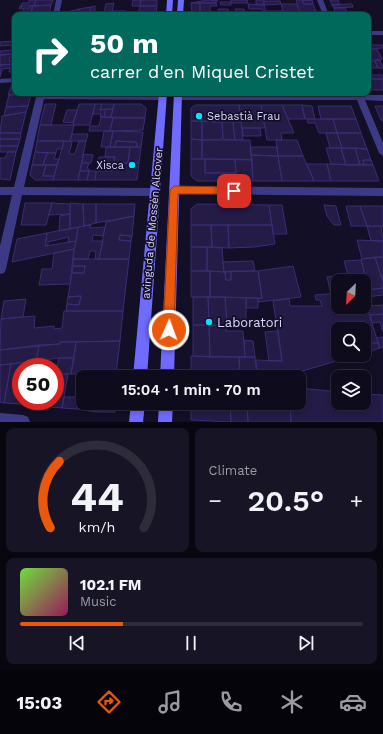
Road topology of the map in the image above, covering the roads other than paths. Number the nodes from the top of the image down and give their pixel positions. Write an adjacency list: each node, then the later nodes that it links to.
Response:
1 (59, 0): 5 (street)
2 (170, 0): 6 (main road)
3 (181, 0): 7 (main road)
4 (320, 0): 8 (street)
5 (57, 12)
6 (169, 12)
7 (180, 12)
8 (325, 12)
9 (371, 33): 10 (street)
10 (383, 33)
11 (12, 80): 12 (street)
12 (0, 81)
13 (40, 96): 22 (street)
14 (162, 96): 23 (main road, avinguda de Mossèn Alcover)
15 (178, 96): 20 (main road, avinguda de Mossèn Alcover)
16 (359, 96): 19 (street)
17 (367, 96): 18 (street)
18 (383, 98)
19 (383, 153)
20 (174, 190): 24 (street); 27 (main road, avinguda de Mossèn Alcover)
21 (0, 191): 22 (street)
22 (17, 191): 23 (street); 25 (street)
23 (154, 192): 26 (main road, avinguda de Mossèn Alcover)
24 (383, 192)
25 (0, 269)
26 (141, 370)
27 (167, 370)
28 (137, 410): 32 (main road)
29 (166, 410): 33 (main road)
30 (0, 420): 31 (street)
31 (23, 422)
32 (136, 422)
33 (165, 422)

